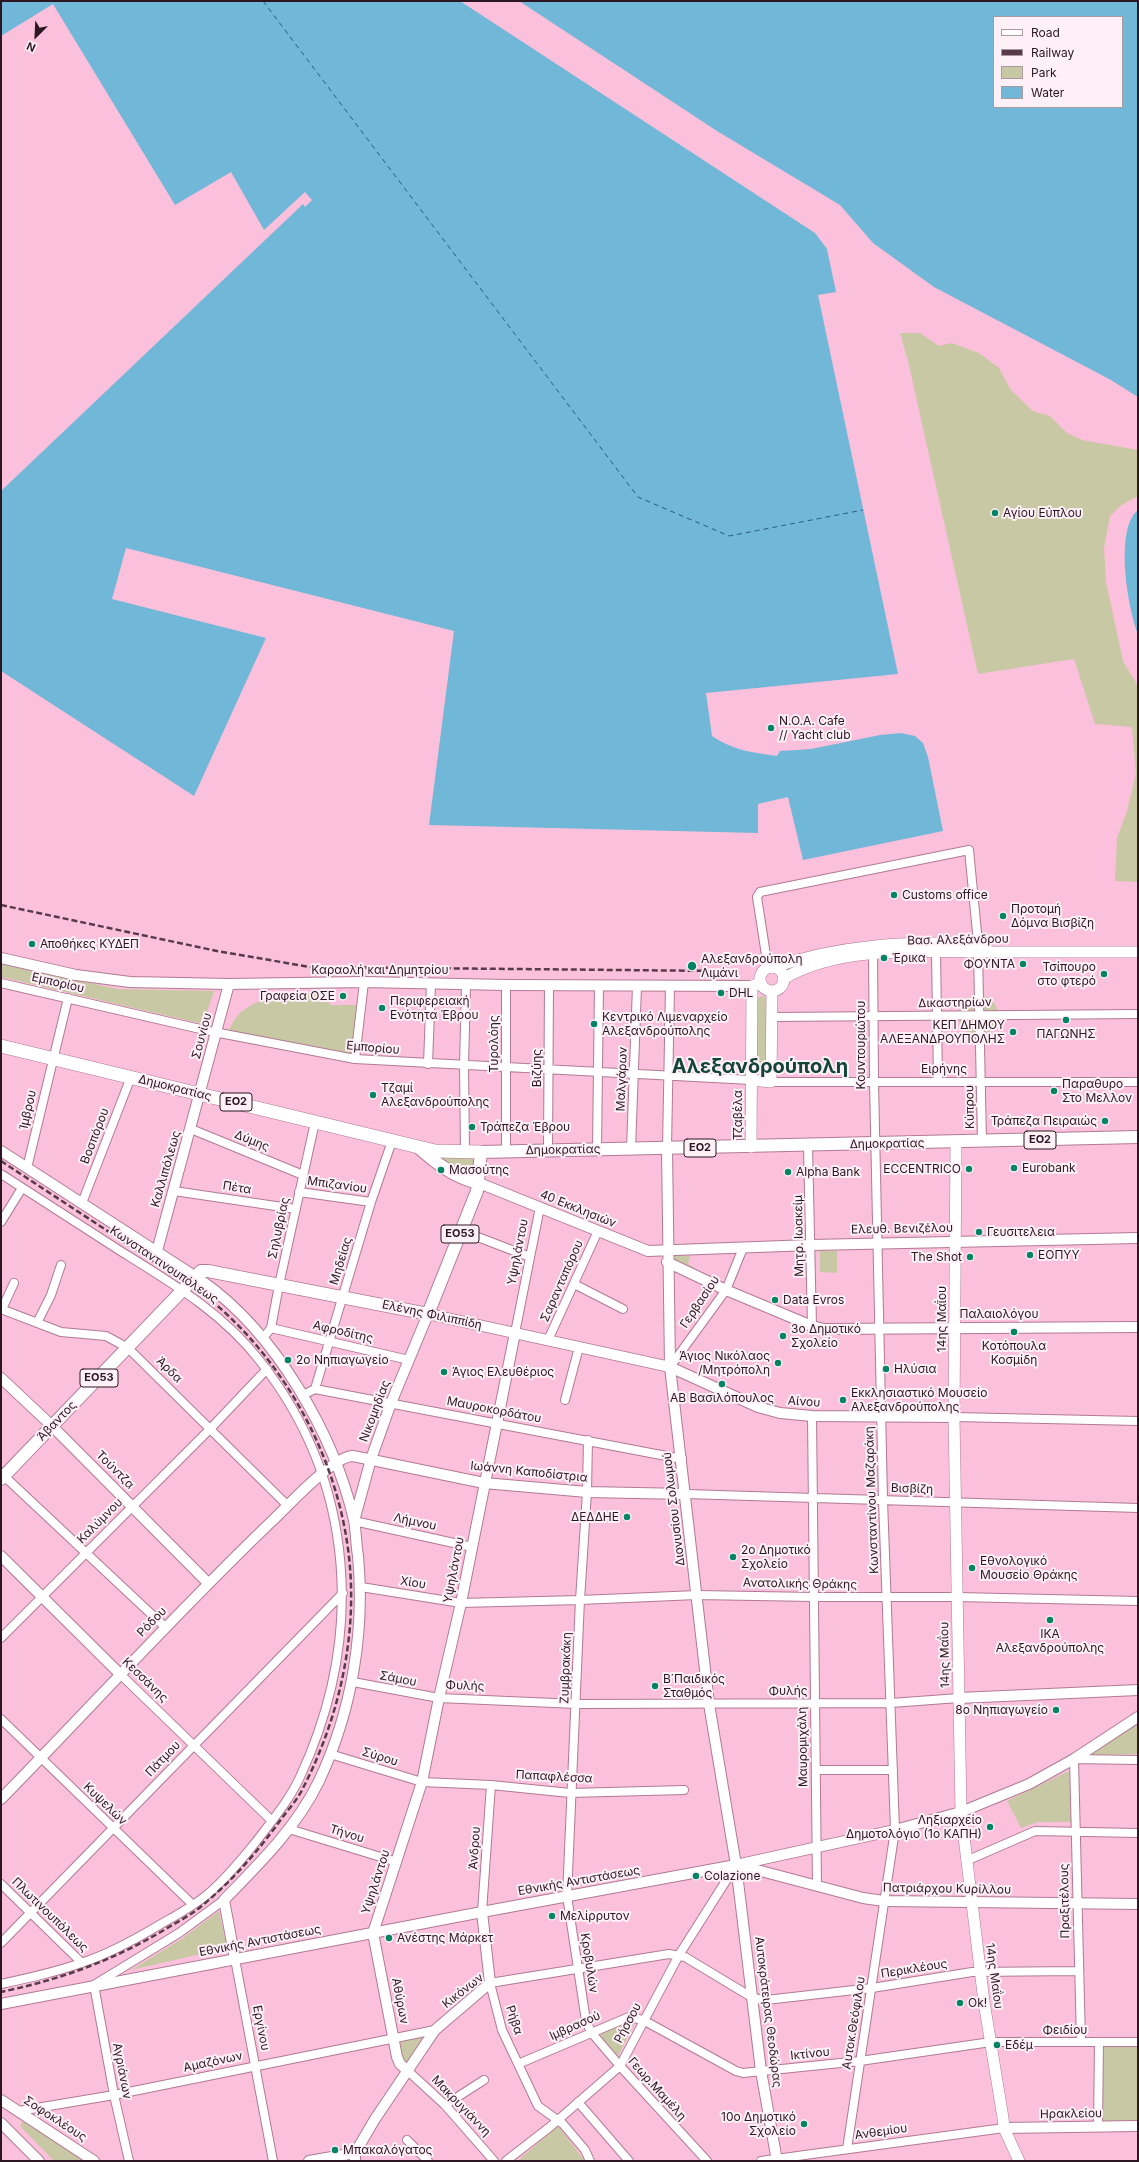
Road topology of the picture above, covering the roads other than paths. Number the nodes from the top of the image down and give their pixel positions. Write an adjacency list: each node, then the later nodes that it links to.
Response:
1 (978, 948): 2 (main road, Βασ. Αλεξάνδρου); 3 (main road, Βασ. Αλεξάνδρου); 4 (main road, Βασ. Αλεξάνδρου); 6 (street, Κύπρου); 23 (street, Κύπρου)
2 (873, 950): 3 (main road, Βασ. Αλεξάνδρου); 6 (main road, Βασ. Αλεξάνδρου); 7 (main road, Βασ. Αλεξάνδρου); 24 (street, Κουντουριώτου)
3 (936, 952): 22 (street)
4 (1138, 952)
5 (1, 958): 10 (street, Καραολή και Δημητρίου)
6 (770, 968): 7 (main road); 16 (main road)
7 (783, 979): 19 (main road)
8 (364, 982): 10 (street, Καραολή και Δημητρίου); 11 (street, Καραολή και Δημητρίου); 29 (street)
9 (1, 983): 20 (street, Εμπορίου)
10 (229, 984): 26 (street, Σουνίου)
11 (431, 984): 12 (street, Καραολή και Δημητρίου); 30 (street)
12 (466, 984): 13 (street, Καραολή και Δημητρίου); 31 (street)
13 (506, 985): 14 (street, Καραολή και Δημητρίου); 32 (street, Τυρολόης)
14 (549, 985): 15 (street, Καραολή και Δημητρίου); 33 (street, Βιζύης)
15 (599, 985): 17 (street, Καραολή και Δημητρίου); 34 (street)
16 (756, 985): 18 (street, Καραολή και Δημητρίου); 19 (main road); 38 (main road, Τζαβέλα)
17 (637, 986): 18 (street, Καραολή και Δημητρίου); 35 (street, Μαλγάρων)
18 (670, 986): 36 (street)
19 (772, 991): 25 (main road)
20 (68, 998): 26 (street, Εμπορίου); 28 (street, Ίμβρου)
21 (1138, 1014): 23 (street, Δικαστηρίων)
22 (938, 1015): 23 (street, Δικαστηρίων); 24 (street, Δικαστηρίων); 41 (street)
23 (979, 1015): 42 (street, Κύπρου)
24 (873, 1016): 25 (street, Δικαστηρίων); 40 (street, Κουντουριώτου)
25 (772, 1017): 39 (main road)
26 (216, 1032): 29 (street, Εμπορίου); 44 (street, Σουνίου)
27 (1, 1046): 28 (highway, Δημοκρατίας / ΕΟ2)
28 (53, 1058): 37 (highway, Δημοκρατίας / ΕΟ2); 63 (street, Ίμβρου)
29 (355, 1060): 30 (street, Εμπορίου)
30 (428, 1064): 31 (street, Εμπορίου)
31 (464, 1066): 32 (street, Εμπορίου); 60 (street)
32 (506, 1068): 33 (street, Εμπορίου); 62 (street, Τυρολόης)
33 (549, 1070): 34 (street, Εμπορίου); 59 (street, Βιζύης)
34 (598, 1072): 35 (street, Εμπορίου); 57 (street)
35 (634, 1074): 36 (street, Εμπορίου); 56 (street, Μαλγάρων)
36 (668, 1076): 38 (street, Εμπορίου); 55 (street)
37 (131, 1077): 44 (highway, Δημοκρατίας / ΕΟ2); 71 (street, Βοσπόρου)
38 (751, 1080): 39 (main road, Ειρήνης); 54 (main road, Τζαβέλα)
39 (771, 1082): 40 (street, Ειρήνης)
40 (874, 1082): 41 (street, Ειρήνης); 51 (street, Κουντουριώτου)
41 (938, 1082): 42 (street, Ειρήνης)
42 (981, 1082): 43 (street, Ειρήνης); 49 (street, Κύπρου)
43 (1138, 1082)
44 (200, 1094): 45 (highway, Δημοκρατίας / ΕΟ2); 46 (street, Καλλιπόλεως)
45 (315, 1122): 48 (highway, Δημοκρατίας / ΕΟ2); 65 (street, Σηλυβρίας)
46 (191, 1129): 65 (street, Δύμης); 68 (street, Καλλιπόλεως)
47 (1138, 1137): 49 (main road, Δημοκρατίας / ΕΟ2)
48 (392, 1141): 53 (highway, Δημοκρατίας / ΕΟ2); 70 (street, Μηδείας)
49 (982, 1141): 50 (main road, Δημοκρατίας / ΕΟ2)
50 (956, 1142): 51 (main road, Δημοκρατίας / ΕΟ2); 78 (main road, 14ης Μαΐου)
51 (875, 1144): 52 (main road, Δημοκρατίας / ΕΟ2); 79 (street, Κωνσταντίνου Μαζαράκη)
52 (808, 1146): 54 (main road, Δημοκρατίας / ΕΟ2); 80 (street, Μητρ. Ιωακείμ)
53 (418, 1147): 60 (highway, Δημοκρατίας / ΕΟ2); 66 (main road)
54 (751, 1147): 55 (main road, Δημοκρατίας / ΕΟ2)
55 (667, 1148): 56 (main road, Δημοκρατίας / ΕΟ2); 83 (street, Διονυσίου Σολωμού)
56 (631, 1149): 57 (main road, Δημοκρατίας / ΕΟ2)
57 (597, 1150): 59 (main road, Δημοκρατίας / ΕΟ2)
58 (1, 1151): 63 (street)
59 (548, 1151): 62 (main road, Δημοκρατίας / ΕΟ2)
60 (465, 1152): 61 (highway, Δημοκρατίας / ΕΟ2)
61 (481, 1152): 62 (main road, Δημοκρατίας / ΕΟ2); 66 (main road, ΕΟ53)
62 (506, 1152)
63 (28, 1168): 71 (street)
64 (1, 1174): 67 (street, Κωνσταντινουπόλεως)
65 (303, 1175): 69 (street, Σηλυβρίας)
66 (479, 1183): 72 (street, 40 Εκκλησιών); 75 (main road, ΕΟ53)
67 (22, 1188): 74 (street); 91 (street, Κωνσταντινουπόλεως)
68 (174, 1191): 73 (street, Πέτα); 82 (street, Καλλιπόλεως)
69 (299, 1192): 70 (street, Μπιζανίου); 73 (street, Σηλυβρίας)
70 (372, 1202): 93 (street, Μηδείας)
71 (82, 1203): 82 (street)
72 (540, 1207): 76 (street, 40 Εκκλησιών); 84 (street, Υψηλάντου)
73 (296, 1209): 90 (street, Σηλυβρίας)
74 (1, 1222)
75 (462, 1231): 84 (street); 96 (main road, ΕΟ53)
76 (598, 1231): 83 (street, 40 Εκκλησιών); 89 (street, Σαρανταπόρου)
77 (1138, 1238): 78 (street, Ελευθ. Βενιζέλου)
78 (955, 1241): 79 (street, Ελευθ. Βενιζέλου); 99 (main road, 14ης Μαΐου)
79 (877, 1243): 80 (street, Ελευθ. Βενιζέλου); 102 (street, Κωνσταντίνου Μαζαράκη)
80 (812, 1245): 81 (street, Ελευθ. Βενιζέλου); 98 (street, Μητρ. Ιωακείμ)
81 (743, 1248): 83 (street, Ελευθ. Βενιζέλου); 92 (street, Γερβασίου)
82 (157, 1251): 87 (street)
83 (667, 1251): 85 (street, Διονυσίου Σολωμού)
84 (530, 1257): 103 (street, Υψηλάντου)
85 (667, 1262): 92 (street); 110 (street, Διονυσίου Σολωμού)
86 (61, 1265): 97 (street)
87 (195, 1276): 90 (main road, Ελένης Φιλιππίδη); 91 (main road, Άβαντος / ΕΟ53); 104 (street)
88 (14, 1283): 94 (street)
89 (574, 1284): 95 (street); 105 (street, Σαρανταπόρου)
90 (279, 1285): 93 (main road, Ελένης Φιλιππίδη); 101 (street, Σηλυβρίας)
91 (183, 1290): 108 (main road, Άβαντος / ΕΟ53); 111 (street, Κωνσταντινουπόλεως)
92 (726, 1290): 98 (street); 110 (street, Γερβασίου)
93 (343, 1297): 96 (main road, Ελένης Φιλιππίδη); 106 (street, Μηδείας)
94 (1, 1309): 97 (street, Άρδα)
95 (624, 1309)
96 (428, 1314): 103 (street, Ελένης Φιλιππίδη); 109 (street, Νικομηδίας)
97 (37, 1323): 108 (street, Άρδα)
98 (812, 1326): 102 (street, Παλαιολόγου)
99 (956, 1327): 100 (street, Παλαιολόγου); 102 (street, Παλαιολόγου); 119 (main road, 14ης Μαΐου)
100 (1138, 1327)
101 (271, 1328): 104 (street, Σηλυβρίας); 106 (street, Αφροδίτης)
102 (880, 1329): 118 (street, Κωνσταντίνου Μαζαράκη)
103 (515, 1333): 105 (street, Ελένης Φιλιππίδη); 121 (street, Υψηλάντου)
104 (263, 1338): 114 (street)
105 (548, 1340): 107 (street, Ελένης Φιλιππίδη)
106 (329, 1341): 109 (street, Αφροδίτης); 113 (street, Μηδείας)
107 (579, 1346): 110 (street, Ελένης Φιλιππίδη); 115 (street)
108 (128, 1348): 122 (main road, Άβαντος / ΕΟ53); 123 (street, Άρδα)
109 (409, 1360): 116 (street, Νικομηδίας)
110 (670, 1367): 117 (street, Αίνου); 126 (street, Διονυσίου Σολωμού)
111 (267, 1369): 123 (street, Καλύμνου); 127 (street, Κωνσταντινουπόλεως)
112 (1, 1378): 122 (street, Τούντζα)
113 (315, 1389): 114 (street); 116 (street, Μαυροκορδάτου)
114 (303, 1395): 127 (street)
115 (565, 1400)
116 (391, 1403): 121 (street, Μαυροκορδάτου); 125 (street, Νικομηδίας)
117 (812, 1416): 118 (street, Αίνου); 132 (street, Μαυρομιχάλη)
118 (882, 1416): 119 (street, Αίνου); 133 (street, Κωνσταντίνου Μαζαράκη)
119 (954, 1418): 120 (street, Αίνου); 134 (main road, 14ης Μαΐου)
120 (1138, 1421)
121 (496, 1423): 124 (street, Μαυροκορδάτου); 129 (street, Υψηλάντου)
122 (52, 1426): 128 (main road, Άβαντος / ΕΟ53); 135 (street, Τούντζα)
123 (211, 1428): 135 (street, Καλύμνου); 136 (street, Άρδα)
124 (588, 1440): 126 (street, Μαυροκορδάτου); 130 (street, Ζυμβρακάκη)
125 (371, 1459): 127 (street, Ιωάννη Καποδίστρια); 129 (street, Ιωάννη Καποδίστρια); 138 (street, Νικομηδίας)
126 (682, 1459): 131 (street, Διονυσίου Σολωμού)
127 (329, 1469): 136 (street, Ρόδου); 138 (street, Κωνσταντινουπόλεως); 144 (street, Κωνσταντινουπόλεως)
128 (2, 1478): 140 (street)
129 (484, 1483): 130 (street, Ιωάννη Καποδίστρια); 139 (street, Υψηλάντου)
130 (587, 1492): 131 (street, Ιωάννη Καποδίστρια); 150 (street, Ζυμβρακάκη)
131 (686, 1494): 132 (street, Βισβίζη); 145 (street, Διονυσίου Σολωμού)
132 (813, 1499): 133 (street, Βισβίζη); 148 (street, Μαυρομιχάλη)
133 (883, 1500): 134 (street, Βισβίζη); 149 (street, Κωνσταντίνου Μαζαράκη)
134 (955, 1502): 137 (street, Βισβίζη); 146 (main road, 14ης Μαΐου)
135 (132, 1506): 140 (street, Καλύμνου); 142 (street, Τούντζα)
136 (288, 1506): 142 (street, Ρόδου)
137 (1138, 1508)
138 (354, 1521): 139 (street, Λήμνου); 143 (street, Κωνσταντινουπόλεως)
139 (472, 1547): 152 (street, Υψηλάντου)
140 (85, 1552): 147 (street, Καλύμνου); 153 (street)
141 (1, 1556): 147 (street, Κεσσάνης)
142 (208, 1583): 153 (street, Ρόδου)
143 (361, 1587): 152 (street, Χίου); 156 (street, Κωνσταντινουπόλεως)
144 (343, 1593): 166 (street, Πάτμου); 179 (street, Κωνσταντινουπόλεως)
145 (697, 1595): 148 (street, Ανατολικής Θράκης); 150 (street, Ανατολικής Θράκης); 162 (street, Διονυσίου Σολωμού)
146 (957, 1596): 149 (street, Ανατολικής Θράκης); 151 (street, Ανατολικής Θράκης); 159 (main road, 14ης Μαΐου)
147 (43, 1597): 154 (street, Καλύμνου); 155 (street, Κεσσάνης)
148 (814, 1597): 149 (street, Ανατολικής Θράκης); 163 (street, Μαυρομιχάλη)
149 (887, 1597): 160 (street, Κωνσταντίνου Μαζαράκη)
150 (580, 1600): 152 (street, Ανατολικής Θράκης); 161 (street, Ζυμβρακάκη)
151 (1138, 1602)
152 (461, 1603): 158 (street, Υψηλάντου)
153 (165, 1627): 155 (street, Ρόδου)
154 (1, 1638)
155 (120, 1674): 166 (street, Κεσσάνης); 168 (street, Ρόδου)
156 (353, 1682): 158 (street, Σάμου); 167 (street, Κωνσταντινουπόλεως)
157 (1138, 1690): 159 (street, Φυλής)
158 (439, 1698): 161 (street, Φυλής); 173 (street, Υψηλάντου)
159 (959, 1698): 160 (street, Φυλής); 178 (main road, 14ης Μαΐου)
160 (891, 1703): 163 (street, Φυλής); 172 (street, Κωνσταντίνου Μαζαράκη)
161 (577, 1704): 162 (street, Φυλής); 176 (street, Ζυμβρακάκη)
162 (710, 1704): 163 (street, Φυλής); 188 (street, Διονυσίου Σολωμού)
163 (814, 1704): 171 (street, Μαυρομιχάλη)
164 (1138, 1717): 169 (street, Εθνικής Αντιστάσεως)
165 (1, 1719): 168 (street, Κυψελών)
166 (194, 1745): 179 (street, Κεσσάνης); 180 (street, Πάτμου)
167 (330, 1754): 173 (street, Σύρου); 181 (street, Κωνσταντινουπόλεως)
168 (41, 1758): 177 (street, Ρόδου); 180 (street, Κυψελών)
169 (1074, 1759): 170 (street); 178 (street, Εθνικής Αντιστάσεως); 183 (street, Πραξιτέλους)
170 (1138, 1760)
171 (816, 1770): 172 (street); 185 (street, Μαυρομιχάλη)
172 (893, 1770): 182 (street, Κωνσταντίνου Μαζαράκη)
173 (422, 1782): 174 (street, Παπαφλέσσα); 187 (street, Υψηλάντου)
174 (492, 1785): 176 (street, Παπαφλέσσα); 198 (street, Άνδρου)
175 (684, 1790): 176 (street, Παπαφλέσσα)
176 (570, 1793): 191 (street, Ζυμβρακάκη)
177 (1, 1799)
178 (961, 1812): 182 (street, Εθνικής Αντιστάσεως); 186 (main road, 14ης Μαΐου)
179 (272, 1821): 196 (street, Κωνσταντινουπόλεως)
180 (112, 1828): 196 (street, Κυψελών); 199 (street, Πάτμου)
181 (289, 1829): 187 (street, Τήνου); 192 (street, Κωνσταντινουπόλεως)
182 (895, 1830): 185 (street, Εθνικής Αντιστάσεως); 193 (street, Αυτοκ.Θεόφιλου)
183 (1076, 1831): 184 (street); 186 (street); 197 (street, Πραξιτέλους)
184 (1138, 1833)
185 (817, 1847): 188 (street, Εθνικής Αντιστάσεως); 190 (street, Μαυρομιχάλη)
186 (966, 1861): 194 (main road, 14ης Μαΐου)
187 (397, 1862): 200 (street, Υψηλάντου)
188 (736, 1865): 190 (street, Πατριάρχου Κυρίλλου); 191 (street, Εθνικής Αντιστάσεως); 202 (street, Ρήσσου); 212 (street, Αυτοκράτειρας Θεοδώρας)
189 (1, 1884): 199 (street, Πλωτινουπόλεως)
190 (817, 1885): 193 (street, Πατριάρχου Κυρίλλου)
191 (567, 1896): 198 (street, Εθνικής Αντιστάσεως); 205 (street, Κροβυλών)
192 (224, 1900): 203 (street, Εργίνου); 210 (street)
193 (884, 1901): 194 (street, Πατριάρχου Κυρίλλου); 211 (street, Αυτοκ.Θεόφιλου)
194 (971, 1902): 197 (street, Πατριάρχου Κυρίλλου); 207 (main road, 14ης Μαΐου)
195 (1138, 1904): 197 (street, Πατριάρχου Κυρίλλου)
196 (193, 1905): 204 (street, Κωνσταντινουπόλεως)
197 (1078, 1905): 206 (street, Πραξιτέλους)
198 (482, 1912): 200 (street, Εθνικής Αντιστάσεως); 208 (street, Ρήβα)
199 (31, 1913): 201 (street, Πάτμου); 204 (street, Πλωτινουπόλεως)
200 (373, 1933): 203 (street, Εθνικής Αντιστάσεως); 217 (street, Αθύρων)
201 (1, 1943)
202 (679, 1955): 205 (street, Κικόνων); 212 (street); 214 (street, Ρήσσου)
203 (235, 1959): 210 (street, Εθνικής Αντιστάσεως); 224 (street, Εργίνου)
204 (82, 1964): 209 (street, Κωνσταντινουπόλεως)
205 (578, 1968): 208 (street, Κικόνων); 216 (street, Κροβυλών)
206 (1079, 1971): 207 (street, Περικλέους); 219 (street, Πραξιτέλους)
207 (980, 1972): 211 (street, Περικλέους); 218 (main road, 14ης Μαΐου)
208 (490, 1983): 215 (street, Κικόνων); 223 (street, Ρήβα)
209 (1, 1984)
210 (94, 1985): 213 (street, Εθνικής Αντιστάσεως); 229 (street, Αγριάνων)
211 (872, 1988): 212 (street, Περικλέους); 222 (street, Αυτοκ.Θεόφιλου)
212 (753, 1998): 227 (street, Αυτοκράτειρας Θεοδώρας)
213 (1, 2004)
214 (643, 2020): 216 (street, Ιμβρασού); 225 (street, Ρήσσου); 227 (street, Ικτίνου)
215 (435, 2030): 217 (street, Αμαζόνων); 226 (street, Κικόνων)
216 (591, 2032): 223 (street, Ιμβρασού); 225 (street, Γεωρ.Μαμέλη)
217 (394, 2038): 224 (street, Αμαζόνων); 226 (street, Αθύρων)
218 (991, 2042): 219 (street, Φειδίου); 222 (street, Ικτίνου); 238 (main road, 14ης Μαΐου)
219 (1081, 2042): 220 (street, Φειδίου)
220 (1099, 2042): 221 (street, Φειδίου); 237 (street)
221 (1138, 2042)
222 (860, 2061): 227 (street, Ικτίνου); 240 (street, Αυτοκ.Θεόφιλου)
223 (518, 2064): 234 (street, Ρήβα)
224 (255, 2066): 229 (street, Αμαζόνων); 246 (street, Εργίνου)
225 (620, 2066): 231 (street, Ρήσσου); 253 (street, Γεωρ.Μαμέλη)
226 (408, 2071): 232 (street, Μακρυγιάννη); 241 (street, Κικόνων)
227 (761, 2071): 242 (street, Αυτοκράτειρας Θεοδώρας)
228 (484, 2080): 232 (street)
229 (114, 2095): 233 (street, Αμαζόνων); 245 (street, Αγριάνων)
230 (1, 2100): 233 (street, Σοφοκλέους)
231 (578, 2102): 234 (street, Ρήσσου); 252 (street)
232 (445, 2105): 249 (street, Μακρυγιάννη)
233 (19, 2111): 244 (street, Σοφοκλέους)
234 (558, 2120): 250 (street, Ρήσσου); 251 (street, Ρήβα)
235 (1, 2123): 243 (street)
236 (1138, 2126): 237 (street, Ηρακλείου)
237 (1098, 2127): 238 (street, Ηρακλείου)
238 (1004, 2128): 240 (street, Ανθεμίου); 255 (main road, 14ης Μαΐου)
239 (407, 2140): 248 (street)
240 (847, 2149): 242 (street, Ανθεμίου)
241 (355, 2157): 247 (street, Κικόνων)
242 (776, 2160): 254 (street, Ανθεμίου)
243 (38, 2161)
244 (94, 2161)
245 (129, 2161)
246 (273, 2161)
247 (309, 2161)
248 (428, 2161)
249 (494, 2161)
250 (506, 2161)
251 (590, 2161)
252 (629, 2161)
253 (707, 2161)
254 (761, 2161)
255 (1019, 2161)

